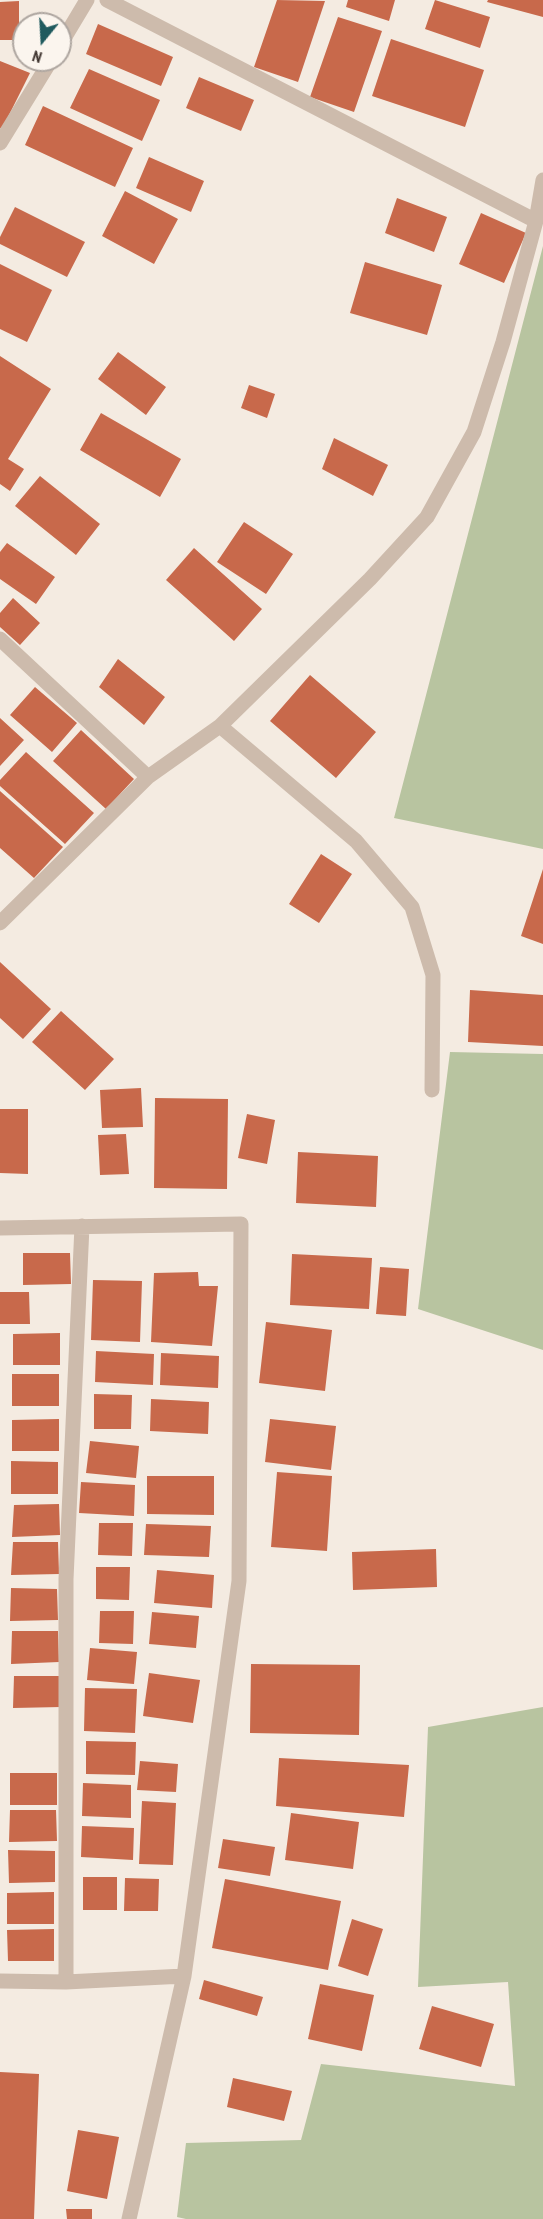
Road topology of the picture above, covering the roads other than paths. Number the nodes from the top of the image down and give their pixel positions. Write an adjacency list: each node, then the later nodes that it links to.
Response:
1 (87, 0): 3 (street)
2 (107, 0): 7 (street)
3 (72, 25)
4 (44, 72): 5 (street)
5 (0, 143)
6 (543, 180): 7 (street)
7 (536, 221): 9 (street)
8 (0, 639): 10 (street)
9 (220, 726): 10 (street); 12 (street)
10 (148, 777): 11 (street)
11 (0, 923)
12 (432, 1090)
13 (82, 1226): 14 (street); 15 (street); 17 (street)
14 (0, 1228)
15 (184, 1976): 17 (street); 18 (street)
16 (0, 1981): 17 (street)
17 (66, 1982)
18 (129, 2219)

